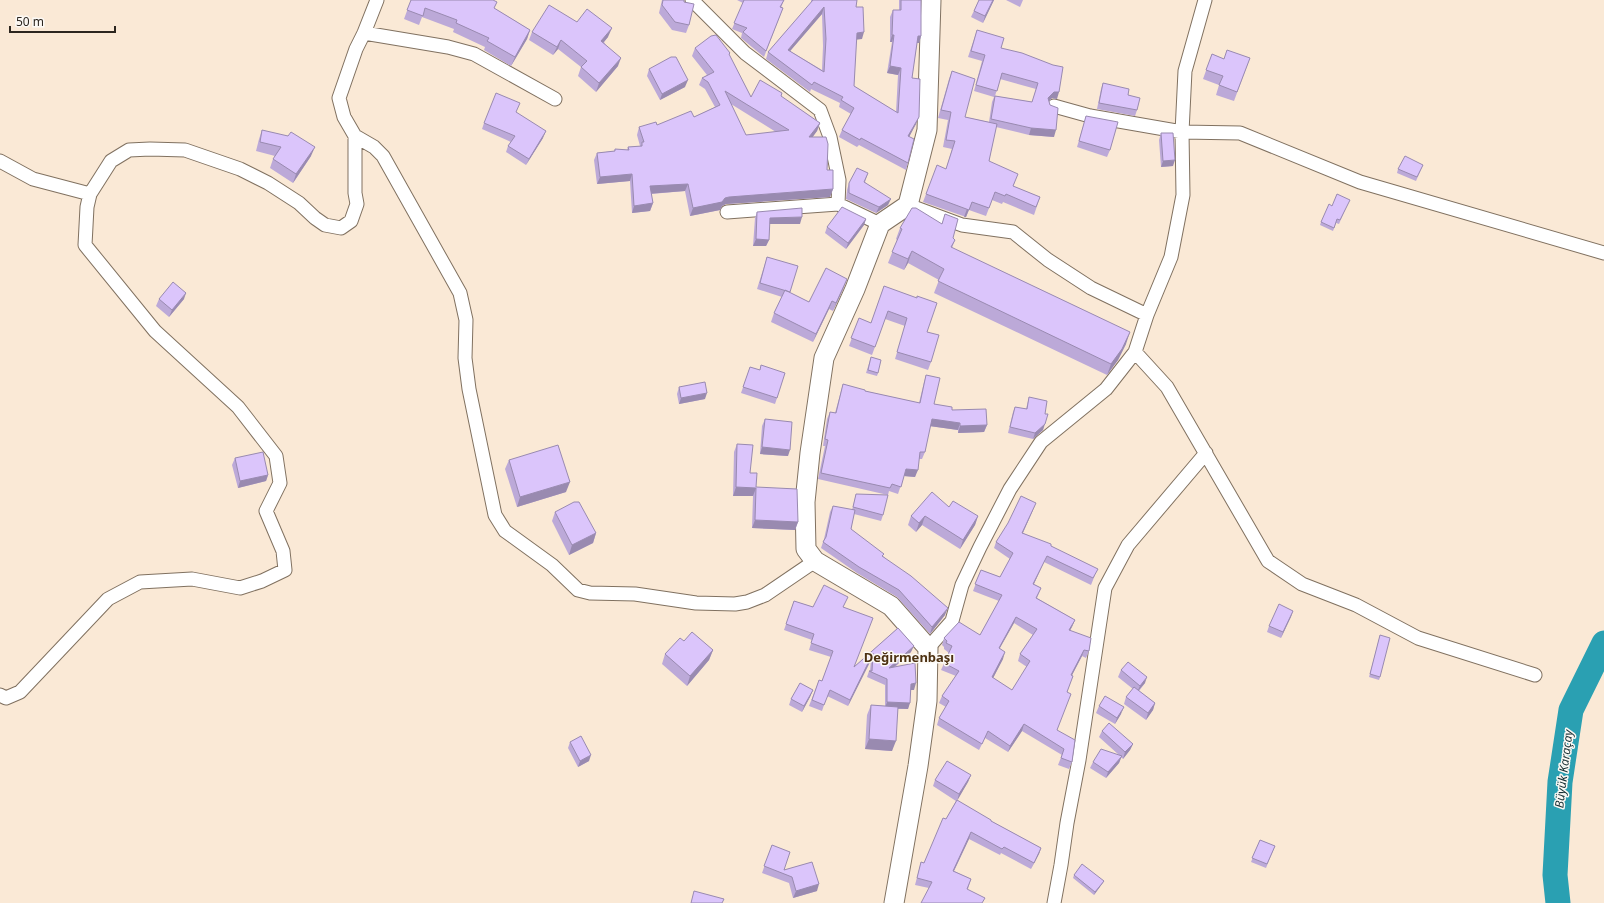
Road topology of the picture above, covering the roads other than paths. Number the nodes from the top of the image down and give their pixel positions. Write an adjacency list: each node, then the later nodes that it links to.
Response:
1 (377, 0): 5 (street)
2 (692, 0): 12 (street)
3 (932, 0): 13 (street)
4 (1205, 0): 8 (street)
5 (364, 33): 6 (street); 9 (street)
6 (555, 99)
7 (1054, 106): 8 (street)
8 (1182, 132): 16 (street); 17 (street)
9 (355, 136): 11 (street); 20 (street)
10 (0, 161): 11 (street)
11 (90, 194): 23 (street)
12 (838, 204): 14 (street); 15 (street)
13 (908, 205): 15 (street); 17 (street)
14 (727, 212)
15 (880, 224): 20 (street)
16 (1604, 253)
17 (1147, 315): 18 (street)
18 (1135, 352): 19 (street); 21 (street)
19 (1206, 453): 22 (street); 25 (street)
20 (816, 561): 21 (street)
21 (928, 648): 24 (street)
22 (1535, 674)
23 (0, 695)
24 (894, 903)
25 (1054, 903)

